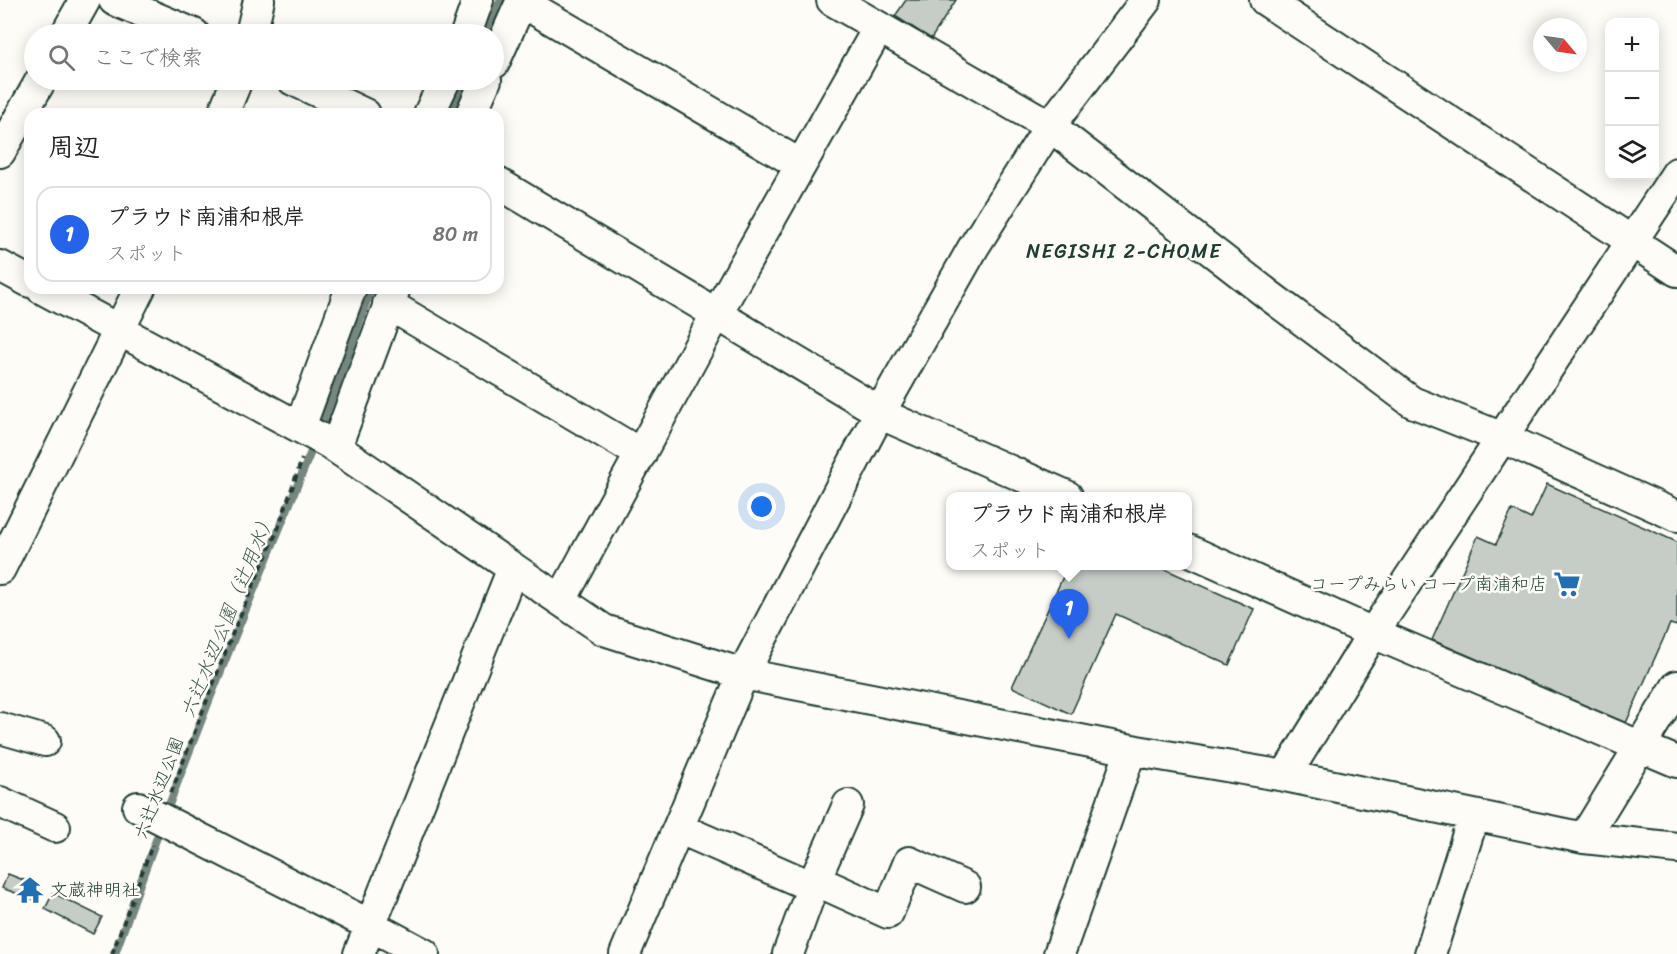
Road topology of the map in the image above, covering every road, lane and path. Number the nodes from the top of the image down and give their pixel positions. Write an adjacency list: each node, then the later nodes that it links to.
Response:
1 (114, 0): 8 (street)
2 (259, 0): 9 (street)
3 (478, 0): 10 (street)
4 (832, 0): 11 (street)
5 (1146, 0): 24 (street)
6 (1265, 0): 29 (street)
7 (522, 1): 12 (street); 26 (street)
8 (170, 24)
9 (253, 24)
10 (470, 24)
11 (879, 27): 24 (street); 26 (street)
12 (504, 41)
13 (35, 90): 18 (street)
14 (233, 90): 19 (street)
15 (314, 90): 20 (street)
16 (440, 90): 21 (street)
17 (482, 90): 22 (street)
18 (25, 108)
19 (225, 108)
20 (352, 108)
21 (432, 108)
22 (474, 108)
23 (24, 110): 25 (street)
24 (1050, 126): 39 (street); 41 (street)
25 (0, 152)
26 (801, 165): 37 (street)
27 (1677, 173): 29 (street)
28 (504, 187): 37 (street)
29 (1631, 241): 31 (street); 41 (street)
30 (0, 266): 32 (street)
31 (1677, 271)
32 (24, 279)
33 (52, 294): 38 (street)
34 (137, 294): 38 (street)
35 (350, 294): 40 (street)
36 (392, 296): 40 (street); 42 (street)
37 (717, 313): 39 (street); 42 (street)
38 (119, 330): 40 (street); 47 (street)
39 (880, 412): 43 (street); 50 (street)
40 (317, 436): 46 (street); 60 (path, 六辻水辺公園)
41 (1503, 438): 44 (street); 49 (street)
42 (641, 454): 48 (street)
43 (1058, 492)
44 (1677, 516)
45 (1192, 552): 49 (street)
46 (513, 568): 48 (street); 68 (street)
47 (0, 569)
48 (561, 600): 50 (street)
49 (1373, 633): 54 (street); 57 (street)
50 (743, 674): 55 (street); 63 (street)
51 (1677, 686): 54 (street)
52 (0, 728): 53 (street)
53 (45, 741)
54 (1641, 746): 56 (street); 64 (street)
55 (1131, 750): 57 (street); 74 (street)
56 (1677, 762)
57 (1285, 776): 61 (street)
58 (0, 802): 62 (street)
59 (849, 805): 66 (street)
60 (149, 813): 68 (street); 69 (path, 六辻水辺公園)
61 (1474, 815): 64 (street); 75 (street)
62 (55, 827)
63 (678, 828): 66 (street); 72 (street)
64 (1584, 838): 65 (street)
65 (1677, 848)
66 (814, 883): 67 (street); 73 (street)
67 (965, 887)
68 (370, 925): 70 (street); 71 (street)
69 (112, 954)
70 (359, 954)
71 (424, 954)
72 (625, 954)
73 (788, 954)
74 (1059, 954)
75 (1430, 954)

